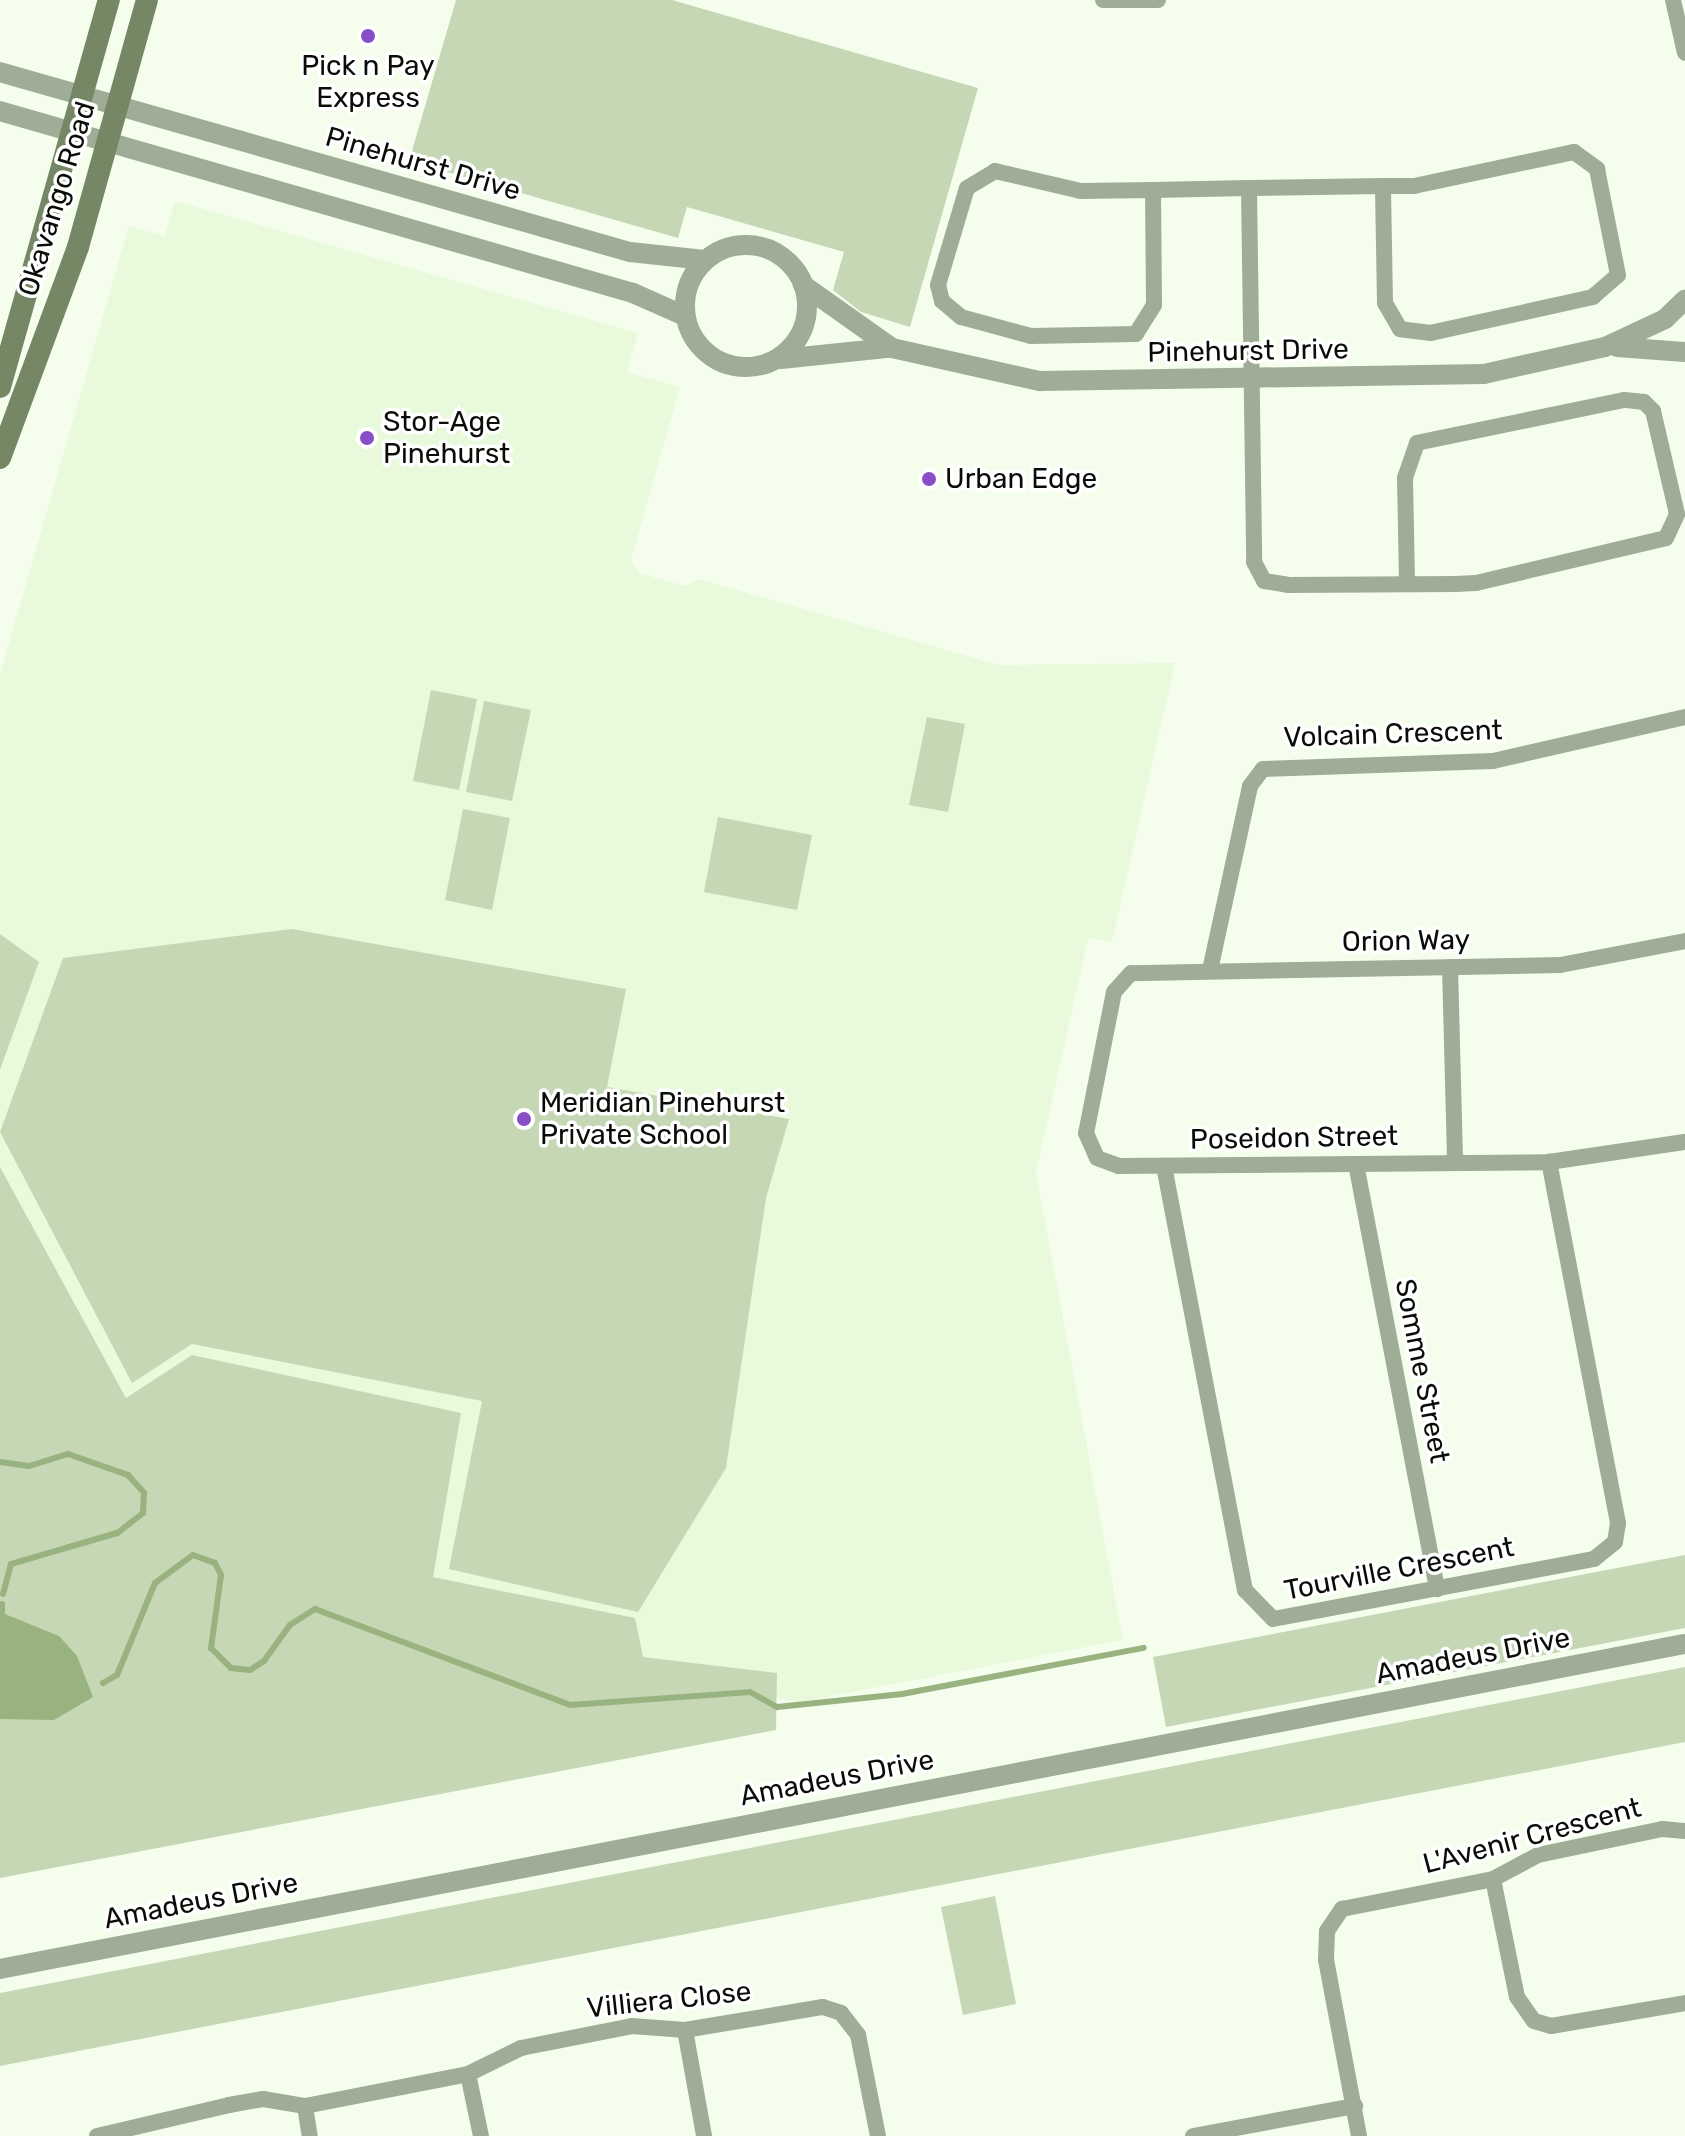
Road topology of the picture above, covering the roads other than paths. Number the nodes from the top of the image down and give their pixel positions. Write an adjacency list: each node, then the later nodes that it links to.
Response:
1 (109, 0): 8 (main road, Okavango Road)
2 (147, 0): 9 (main road, Okavango Road)
3 (1103, 0): 4 (street)
4 (1158, 0)
5 (1673, 0): 6 (street)
6 (1685, 53)
7 (0, 72): 8 (street, Pinehurst Drive)
8 (82, 96): 9 (street, Pinehurst Drive); 11 (main road, Okavango Road)
9 (118, 106): 12 (main road, Okavango Road); 16 (street, Pinehurst Drive)
10 (0, 111): 11 (street)
11 (71, 132): 12 (street); 25 (main road, Okavango Road)
12 (108, 142): 19 (street); 26 (main road, Okavango Road)
13 (1383, 186): 13 (street); 14 (street)
14 (1249, 188): 15 (street); 24 (street)
15 (1153, 190): 15 (street)
16 (705, 260): 17 (street); 19 (street)
17 (803, 285): 21 (street, Pinehurst Drive); 23 (street)
18 (1685, 300): 20 (street, Pinehurst Drive)
19 (685, 316): 23 (street)
20 (1605, 347): 22 (street, Pinehurst Drive); 24 (street, Pinehurst Drive)
21 (892, 348): 23 (street, Pinehurst Drive); 24 (street, Pinehurst Drive)
22 (1685, 352)
23 (777, 360)
24 (1252, 379): 27 (street)
25 (0, 387)
26 (0, 458)
27 (1407, 584): 27 (street)
28 (1685, 717): 31 (street, Volcain Crescent)
29 (1685, 941): 30 (street, Orion Way)
30 (1450, 967): 31 (street, Orion Way); 35 (street)
31 (1210, 970): 32 (street, Orion Way)
32 (1127, 975): 37 (street, Poseidon Street)
33 (1685, 1142): 34 (street, Poseidon Street)
34 (1549, 1162): 35 (street, Poseidon Street); 38 (street, Tourville Crescent)
35 (1455, 1163): 36 (street, Poseidon Street)
36 (1356, 1164): 37 (street, Poseidon Street); 38 (street, Somme Street)
37 (1164, 1166): 38 (street, Tourville Crescent)
38 (1437, 1589)
39 (1685, 1644): 42 (street, Amadeus Drive)
40 (1685, 1831): 41 (street, L'Avenir Crescent)
41 (1493, 1879): 43 (street); 47 (street, L'Avenir Crescent)
42 (0, 1969)
43 (1685, 2003)
44 (685, 2030): 45 (street, Villiera Close); 51 (street); 52 (street, Villiera Close)
45 (468, 2074): 46 (street, Villiera Close); 50 (street)
46 (305, 2106): 48 (street, Villiera Close); 49 (street)
47 (1355, 2106): 53 (street); 54 (street, L'Avenir Crescent)
48 (97, 2136)
49 (310, 2136)
50 (481, 2136)
51 (704, 2136)
52 (878, 2136)
53 (1193, 2136)
54 (1359, 2136)

